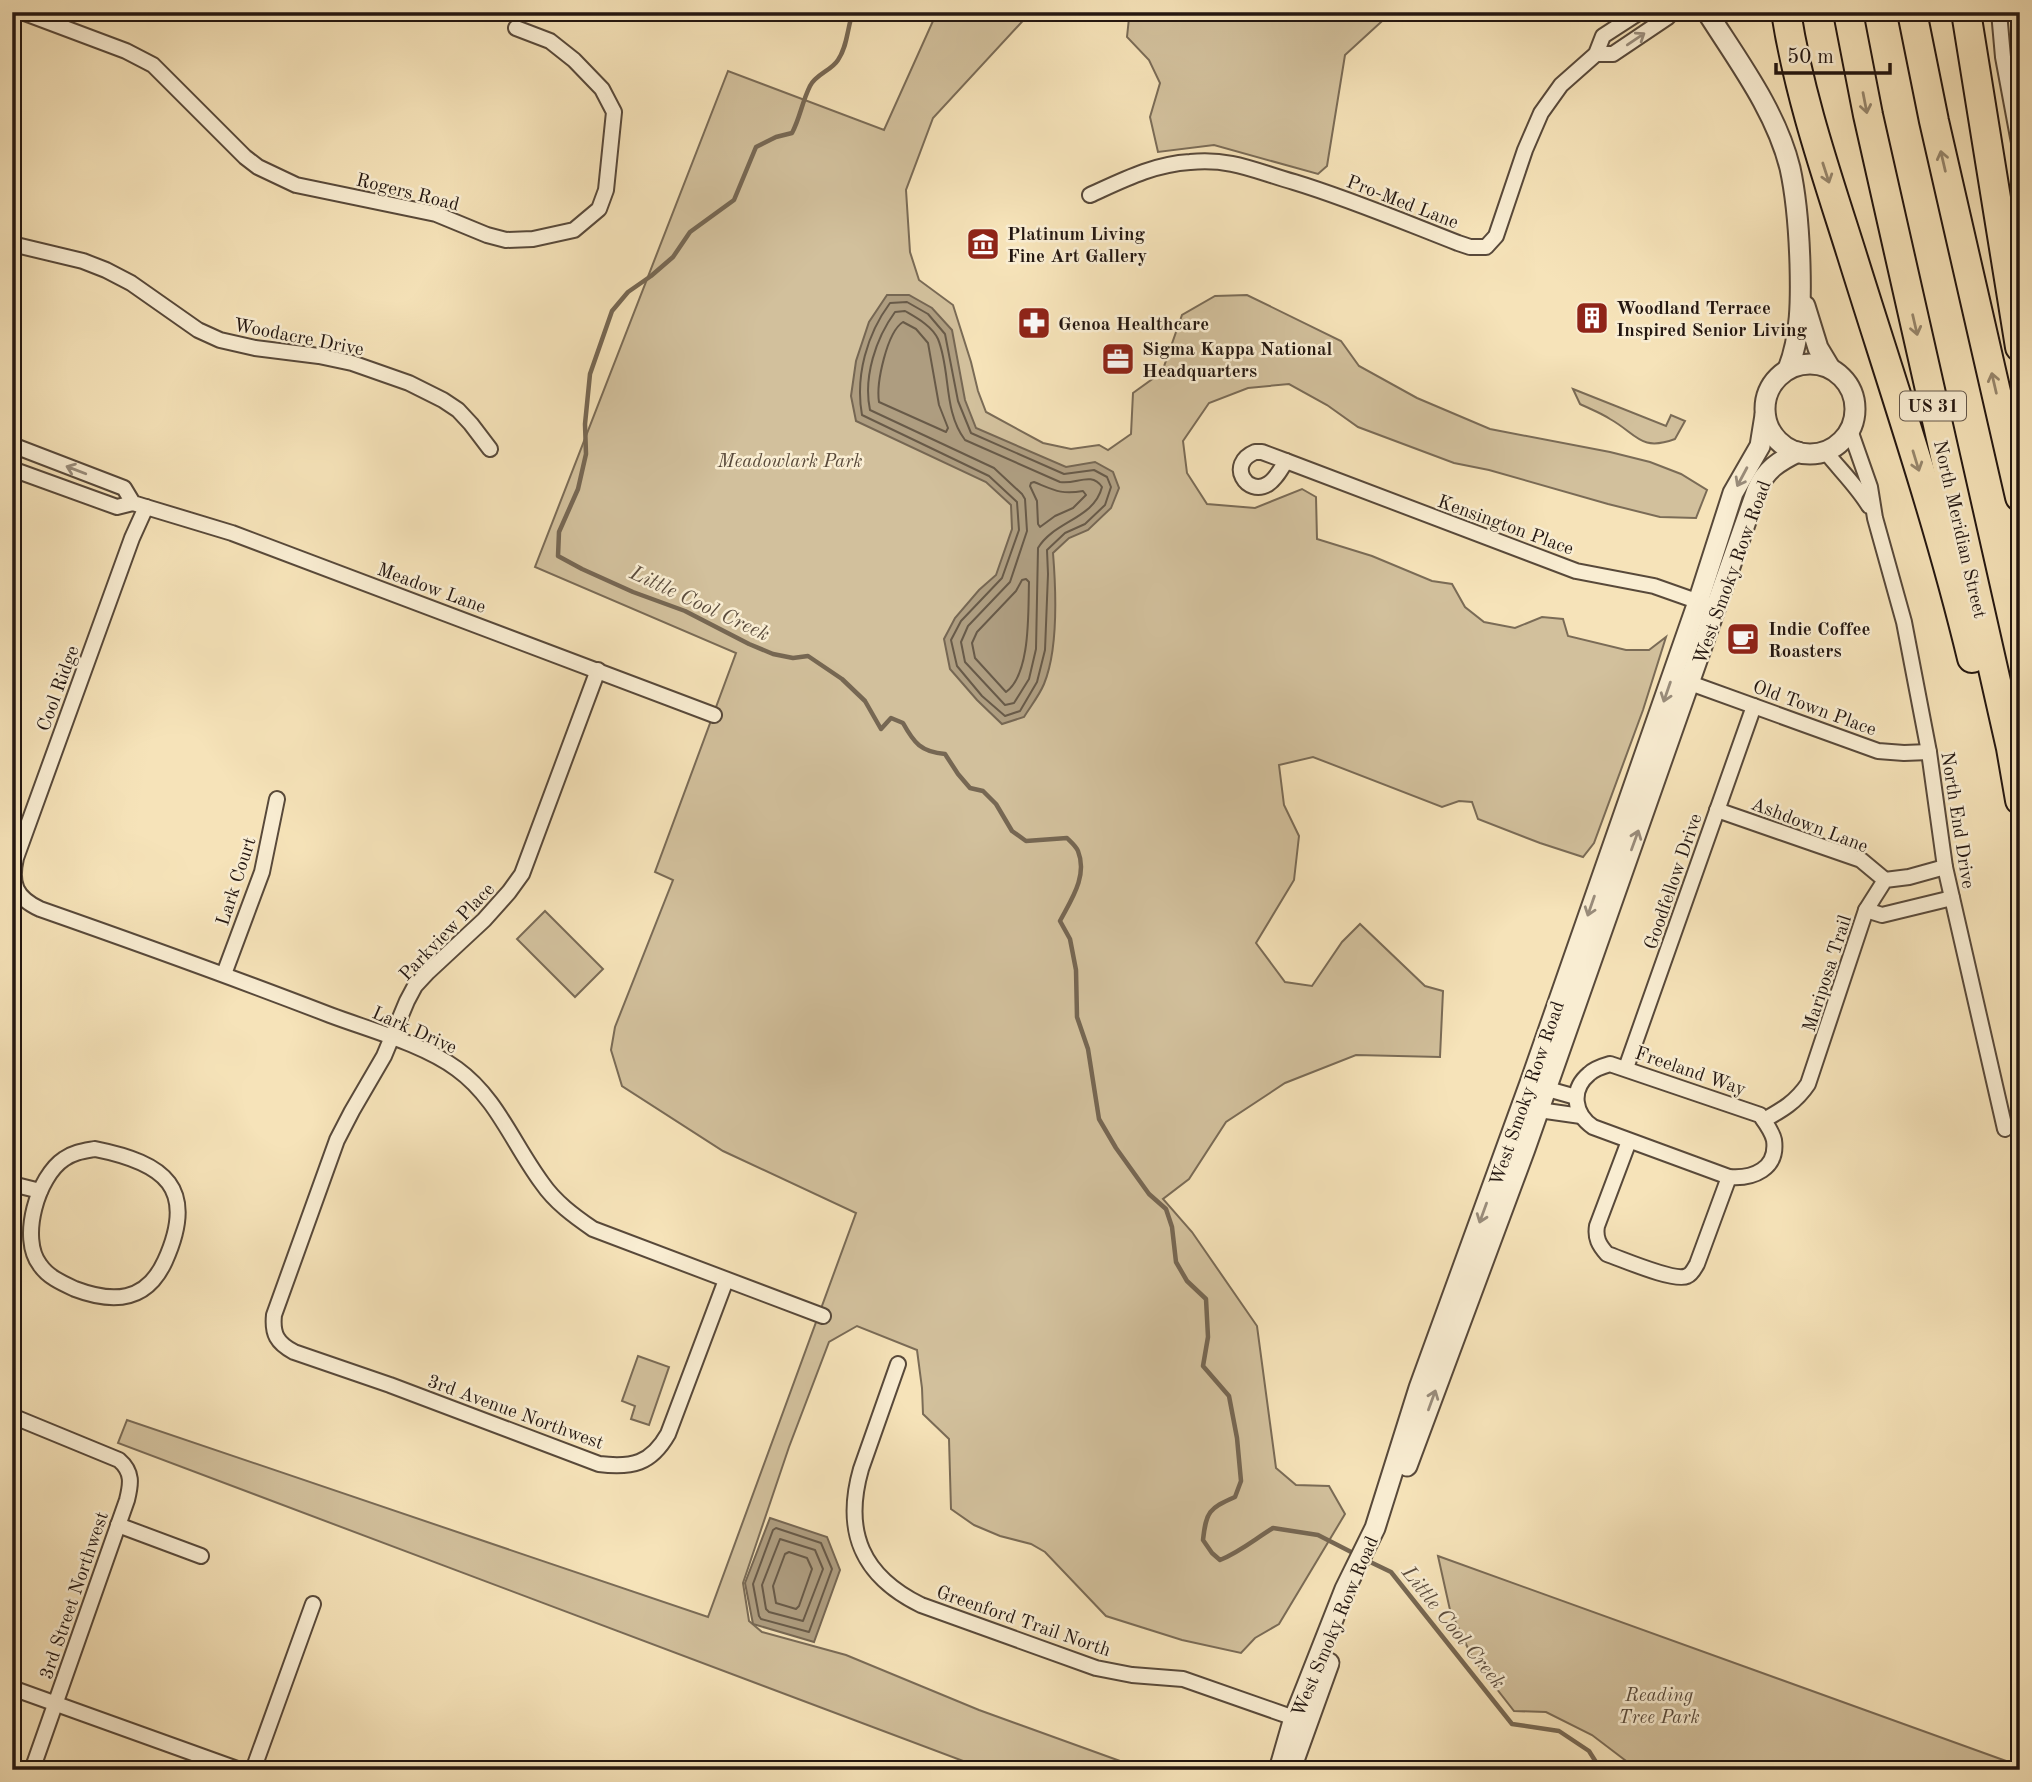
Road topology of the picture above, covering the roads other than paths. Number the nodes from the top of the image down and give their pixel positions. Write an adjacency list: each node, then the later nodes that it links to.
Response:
1 (22, 12): 10 (street, Rogers Road)
2 (1640, 12): 11 (street, Pro-Med Lane)
3 (1670, 12): 11 (street, Pro-Med Lane, one-way to 3)
4 (1707, 12): 15 (street)
5 (1786, 12): 35 (highway, one-way to 35)
6 (1848, 12): 35 (highway, North Meridian Street / US 31, one-way to 35)
7 (1912, 12): 27 (highway, one-way to 7)
8 (1966, 12): 16 (highway)
9 (1999, 12): 12 (street)
10 (516, 28)
11 (1596, 54): 13 (street, Pro-Med Lane)
12 (2020, 148)
13 (1090, 195)
14 (12, 244): 22 (street, Woodacre Drive)
15 (1801, 285): 17 (street); 18 (street)
16 (2020, 347)
17 (1830, 368): 18 (street); 20 (street)
18 (1788, 369): 19 (street)
19 (1765, 415): 24 (street); 30 (street, West Smoky Row Road, one-way to 30)
20 (1850, 430): 23 (street); 29 (street, North End Drive)
21 (12, 445): 28 (street, Meadow Lane, one-way to 21)
22 (490, 449)
23 (1825, 451): 24 (street); 29 (street, North End Drive)
24 (1798, 452): 30 (street, West Smoky Row Road)
25 (1286, 461): 30 (street, Kensington Place)
26 (12, 468): 28 (street, Meadow Lane)
27 (2020, 497)
28 (139, 505): 31 (street, Meadow Lane); 42 (street, Cool Ridge)
29 (1874, 517): 36 (street, North End Drive)
30 (1707, 605): 32 (street, West Smoky Row Road); 48 (street, West Smoky Row Road, one-way to 48)
31 (598, 670): 34 (street, Meadow Lane); 46 (street, Parkview Place)
32 (1690, 683): 33 (street, Old Town Place); 48 (street, West Smoky Row Road, one-way to 32)
33 (1754, 706): 36 (street, Old Town Place); 39 (street, Goodfellow Drive)
34 (714, 715)
35 (2011, 748): 38 (highway, North Meridian Street / US 31)
36 (1929, 752): 40 (street, North End Drive)
37 (277, 799): 45 (street, Lark Court)
38 (2020, 800)
39 (1717, 810): 41 (street, Ashdown Lane); 47 (street, Goodfellow Drive)
40 (1945, 867): 41 (street); 43 (street, North End Drive)
41 (1885, 880): 44 (street, Mariposa Trail)
42 (15, 884): 45 (street, Lark Drive)
43 (1952, 898): 44 (street); 53 (street, North End Drive)
44 (1866, 911): 52 (street, Mariposa Trail)
45 (224, 974): 46 (street, Lark Drive)
46 (392, 1038): 58 (street, Lark Drive); 60 (street, Parkview Place)
47 (1626, 1068): 49 (street, Freeland Way); 52 (street, Freeland Way)
48 (1538, 1086): 49 (street); 50 (street, West Smoky Row Road)
49 (1576, 1097): 51 (street)
50 (1530, 1108): 51 (street); 68 (street, West Smoky Row Road)
51 (1581, 1116): 54 (street)
52 (1764, 1120): 55 (street)
53 (2005, 1129)
54 (1629, 1142): 55 (street); 55 (street)
55 (1729, 1177)
56 (12, 1184): 57 (street)
57 (40, 1191): 57 (street)
58 (726, 1280): 59 (street, Lark Drive); 60 (street, 3rd Avenue Northwest)
59 (823, 1316)
60 (274, 1332)
61 (898, 1364): 68 (street, Greenford Trail North)
62 (12, 1416): 63 (street, 3rd Street Northwest)
63 (118, 1525): 64 (street); 67 (street, 3rd Street Northwest)
64 (201, 1556)
65 (313, 1604): 71 (street)
66 (12, 1688): 67 (street)
67 (55, 1704): 69 (street, 3rd Street Northwest); 70 (street)
68 (1301, 1721): 72 (street, West Smoky Row Road); 73 (street, West Smoky Row Road)
69 (32, 1770)
70 (240, 1770)
71 (253, 1770)
72 (1279, 1770)
73 (1290, 1770)

